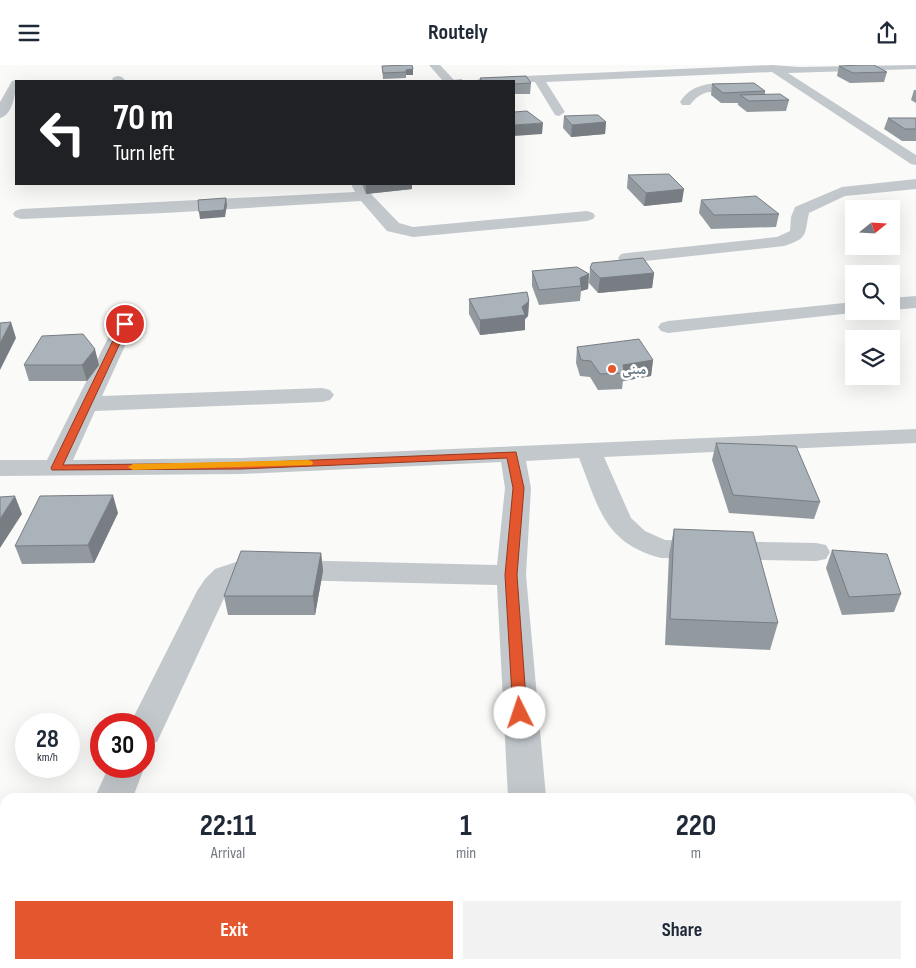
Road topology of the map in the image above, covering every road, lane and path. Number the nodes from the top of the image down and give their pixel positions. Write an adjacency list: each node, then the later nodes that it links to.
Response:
1 (434, 65): 9 (street)
2 (593, 65): 6 (street)
3 (916, 66): 4 (street)
4 (771, 67): 6 (street); 12 (street)
5 (24, 71): 8 (street)
6 (599, 76): 7 (street)
7 (538, 78): 10 (street); 18 (street)
8 (18, 80)
9 (448, 80)
10 (501, 80)
11 (15, 83): 14 (street)
12 (796, 84): 13 (street); 20 (street)
13 (777, 85)
14 (0, 86)
15 (15, 86): 19 (street)
16 (747, 86): 17 (street)
17 (686, 102)
18 (559, 112)
19 (3, 121)
20 (916, 161)
21 (916, 184): 25 (street)
22 (361, 190): 23 (street); 24 (street)
23 (21, 213)
24 (587, 216)
25 (627, 258)
26 (916, 303): 27 (street)
27 (900, 304)
28 (845, 309): 30 (street)
29 (125, 324): 32 (street)
30 (668, 327)
31 (322, 395): 32 (street)
32 (86, 404): 37 (street)
33 (916, 436): 34 (street)
34 (589, 452): 35 (street); 38 (street)
35 (512, 455): 37 (street); 39 (street)
36 (0, 468): 37 (street)
37 (56, 468)
38 (816, 552)
39 (511, 575): 40 (street); 43 (street)
40 (153, 713)
41 (122, 778): 42 (street)
42 (116, 793)
43 (527, 793)

